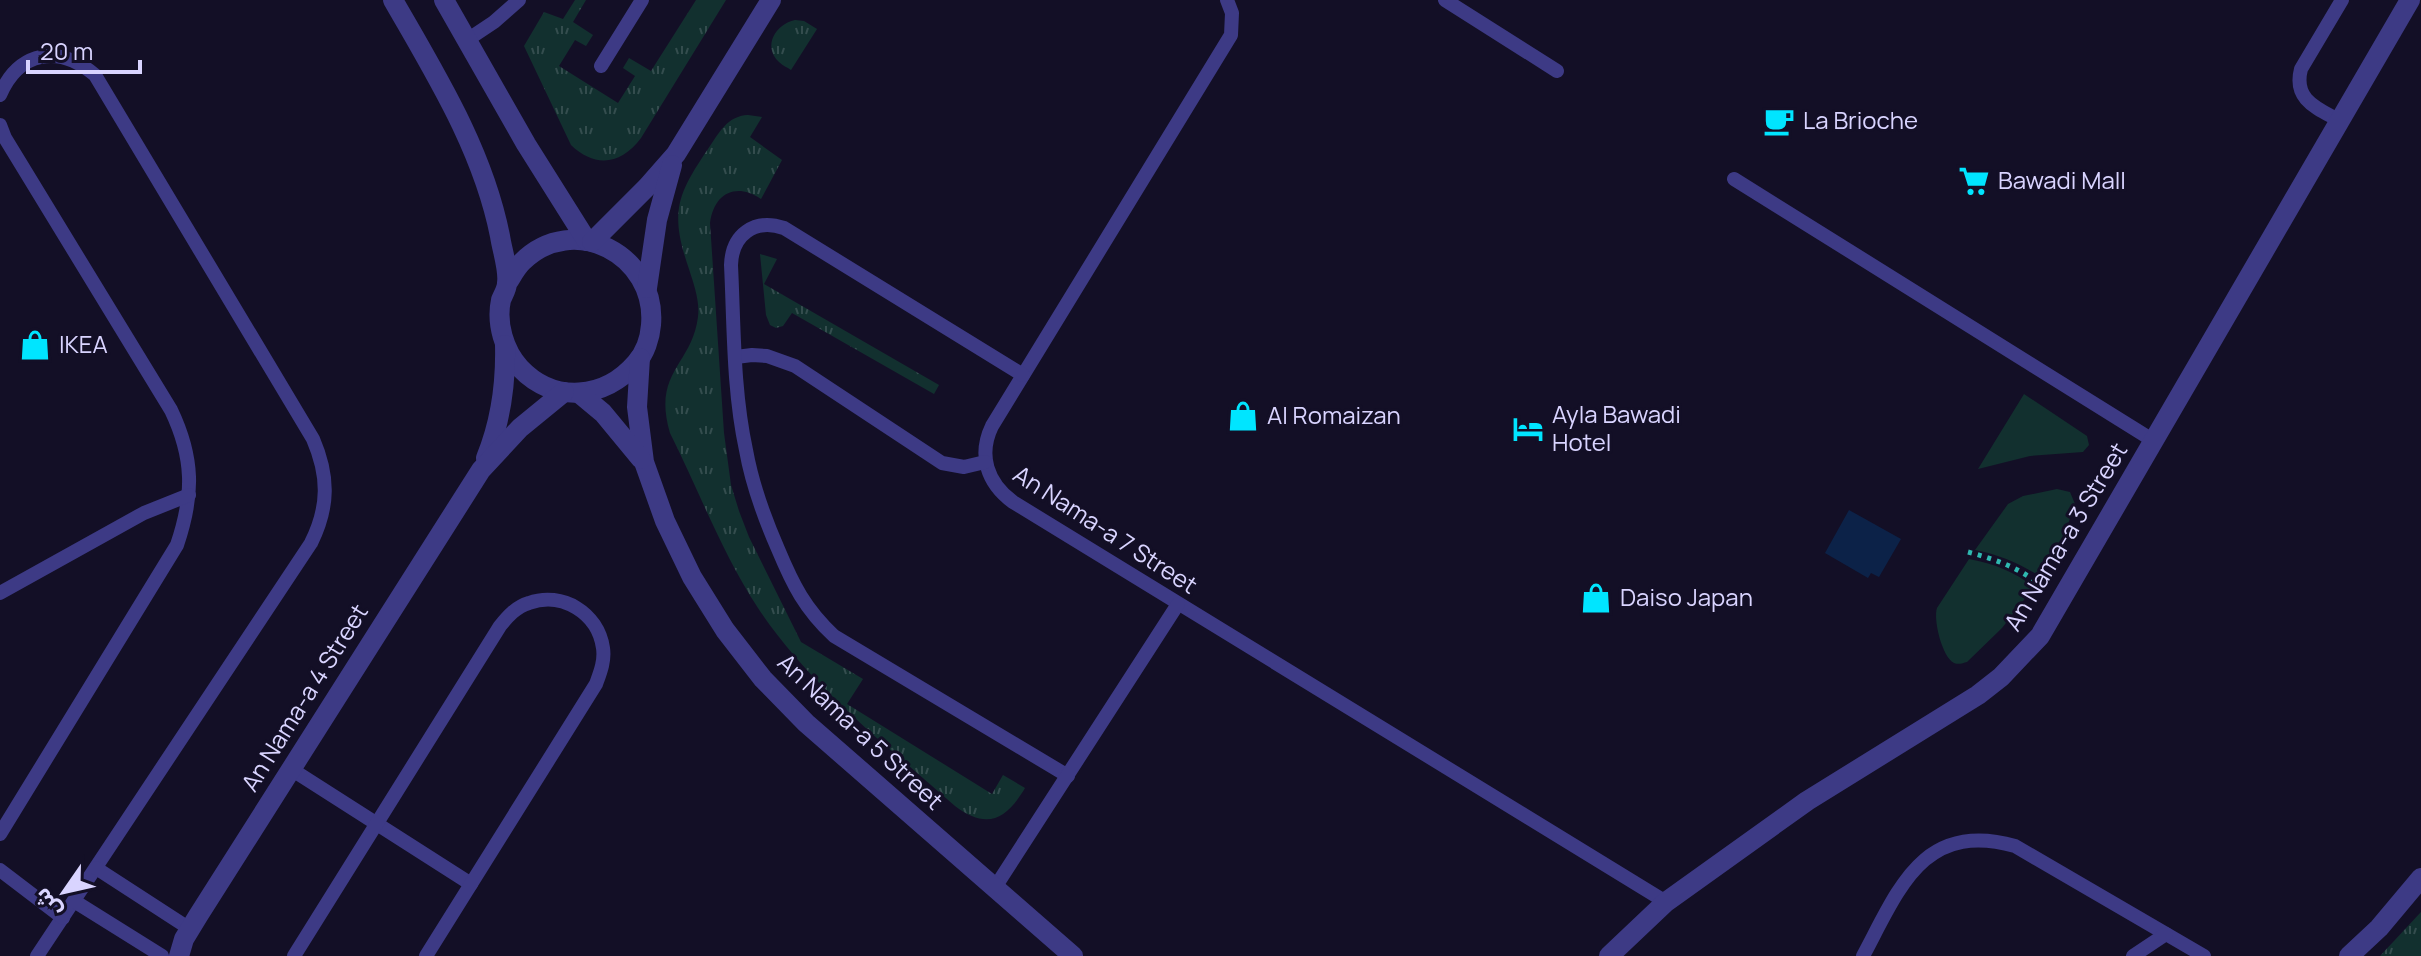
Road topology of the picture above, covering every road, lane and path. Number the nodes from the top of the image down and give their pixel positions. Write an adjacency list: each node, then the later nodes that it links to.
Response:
1 (393, 0): 19 (street)
2 (444, 0): 10 (street)
3 (519, 0): 10 (lane)
4 (642, 0): 11 (lane)
5 (771, 0): 16 (street)
6 (1227, 0): 24 (lane, An Nama-a 7 Street)
7 (1445, 0): 12 (lane)
8 (2342, 0): 14 (lane)
9 (2410, 0): 14 (street, An Nama-a 3 Street)
10 (467, 40): 18 (street)
11 (601, 66)
12 (1557, 71)
13 (0, 95): 39 (lane)
14 (2340, 121): 26 (street, An Nama-a 3 Street)
15 (0, 125): 30 (lane)
16 (676, 154): 18 (street); 20 (street)
17 (1734, 179): 26 (lane)
18 (590, 241): 19 (street); 20 (street)
19 (508, 282): 21 (street)
20 (647, 288): 23 (street)
21 (505, 344): 25 (street); 29 (street, An Nama-a 4 Street)
22 (736, 357): 24 (lane); 28 (lane); 36 (lane)
23 (640, 358): 25 (street); 27 (street, An Nama-a 5 Street)
24 (1023, 375): 28 (lane, An Nama-a 7 Street)
25 (572, 393): 27 (street, An Nama-a 5 Street); 29 (street, An Nama-a 4 Street)
26 (2154, 441): 33 (street, An Nama-a 3 Street)
27 (644, 462): 43 (street, An Nama-a 5 Street)
28 (985, 462): 34 (lane, An Nama-a 7 Street)
29 (481, 470): 35 (street, An Nama-a 4 Street)
30 (189, 495): 32 (lane); 38 (lane)
31 (1968, 552): 33 (path)
32 (0, 593)
33 (2060, 601): 45 (street, An Nama-a 3 Street)
34 (1178, 604): 36 (lane); 45 (lane, An Nama-a 7 Street)
35 (291, 769): 37 (lane); 47 (street, An Nama-a 4 Street)
36 (1068, 776): 43 (lane)
37 (377, 824): 42 (lane); 42 (lane); 52 (lane)
38 (0, 834)
39 (96, 868): 44 (lane); 47 (lane)
40 (0, 870): 46 (lane)
41 (2421, 878): 59 (street)
42 (471, 884): 53 (lane)
43 (994, 889): 54 (street, An Nama-a 5 Street)
44 (74, 901): 46 (lane); 50 (lane)
45 (1666, 902): 55 (street, An Nama-a 3 Street)
46 (63, 918): 49 (lane)
47 (190, 929): 51 (street, An Nama-a 4 Street)
48 (2166, 934): 56 (lane); 57 (lane); 58 (lane)
49 (37, 956)
50 (162, 956)
51 (179, 956)
52 (294, 956)
53 (426, 956)
54 (1073, 956)
55 (1609, 956)
56 (1863, 956)
57 (2133, 956)
58 (2204, 956)
59 (2349, 956)

